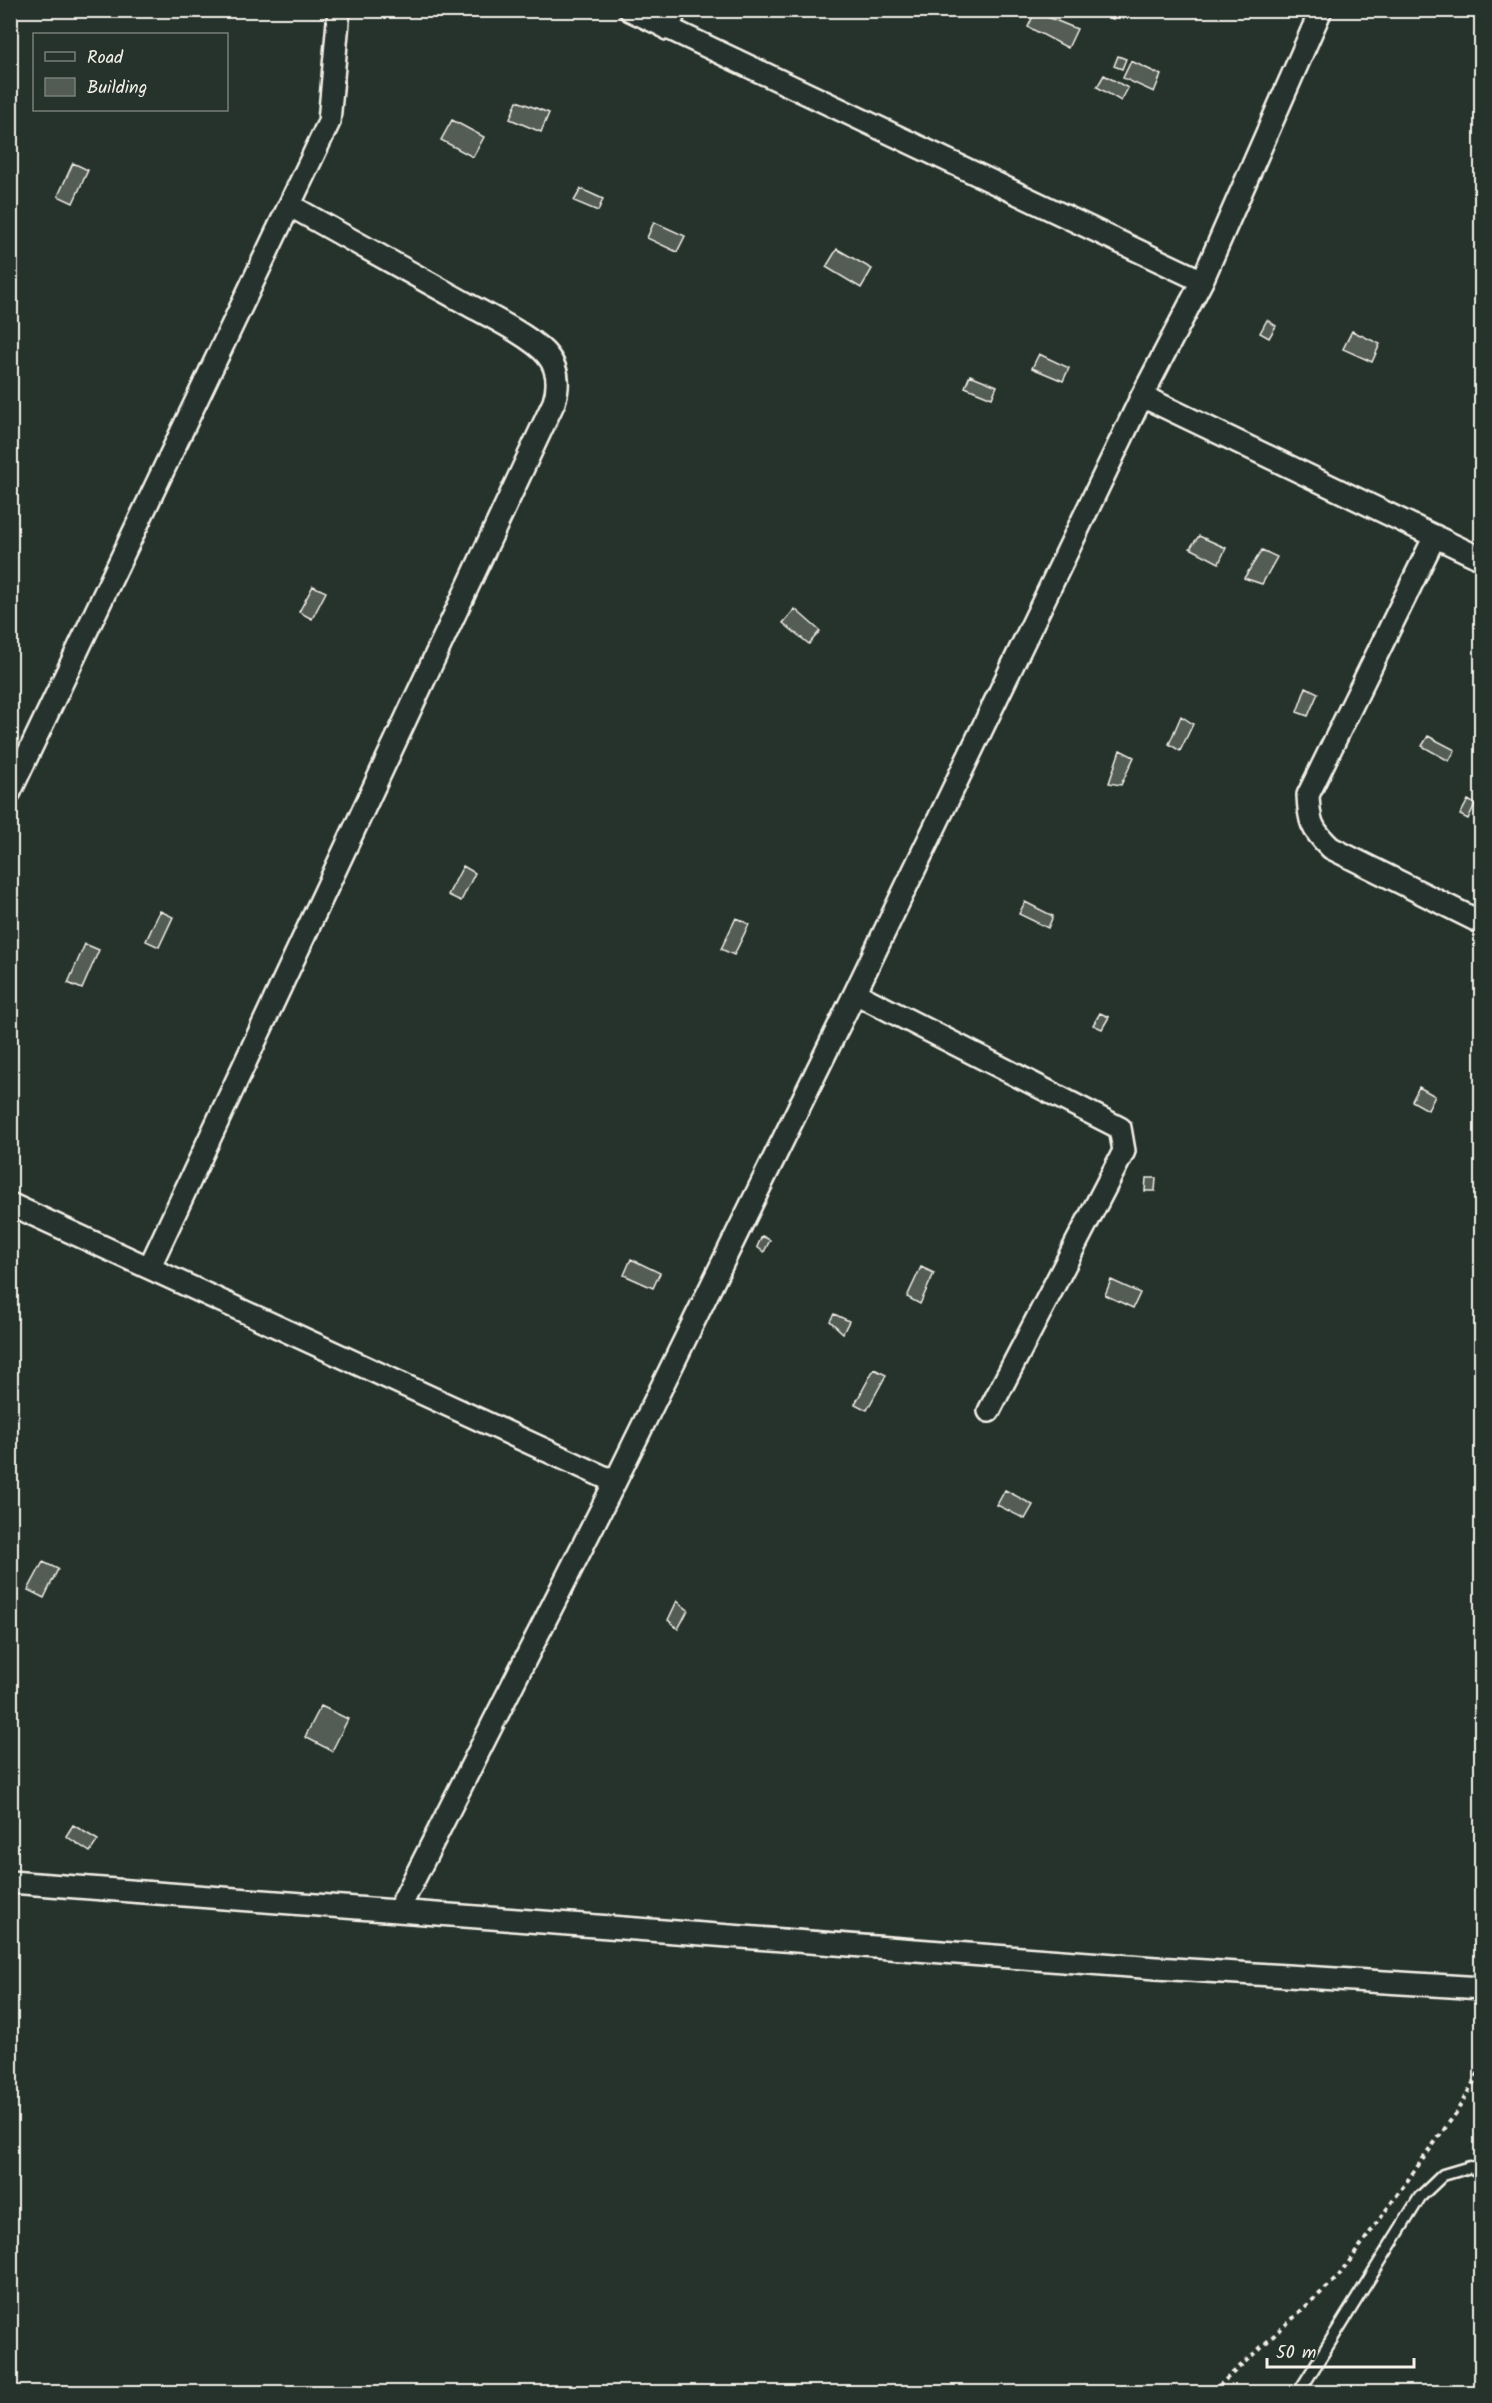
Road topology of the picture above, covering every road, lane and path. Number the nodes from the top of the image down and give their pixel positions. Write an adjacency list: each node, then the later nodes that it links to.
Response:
1 (339, 10): 5 (street)
2 (630, 10): 4 (street)
3 (1321, 10): 6 (street)
4 (672, 20): 6 (street)
5 (291, 206): 10 (street); 14 (street)
6 (1202, 281): 7 (street)
7 (1142, 396): 8 (street); 12 (street)
8 (1435, 536): 9 (street); 11 (street)
9 (1482, 558)
10 (10, 792)
11 (1482, 922)
12 (855, 993): 15 (street); 16 (street)
13 (10, 1204): 14 (street)
14 (150, 1266): 16 (street)
15 (989, 1411)
16 (615, 1482): 18 (street)
17 (10, 1882): 18 (street)
18 (398, 1911): 19 (street)
19 (1482, 1988)
20 (1482, 2067): 22 (path)
21 (1482, 2173): 23 (lane)
22 (1212, 2392)
23 (1299, 2392)

